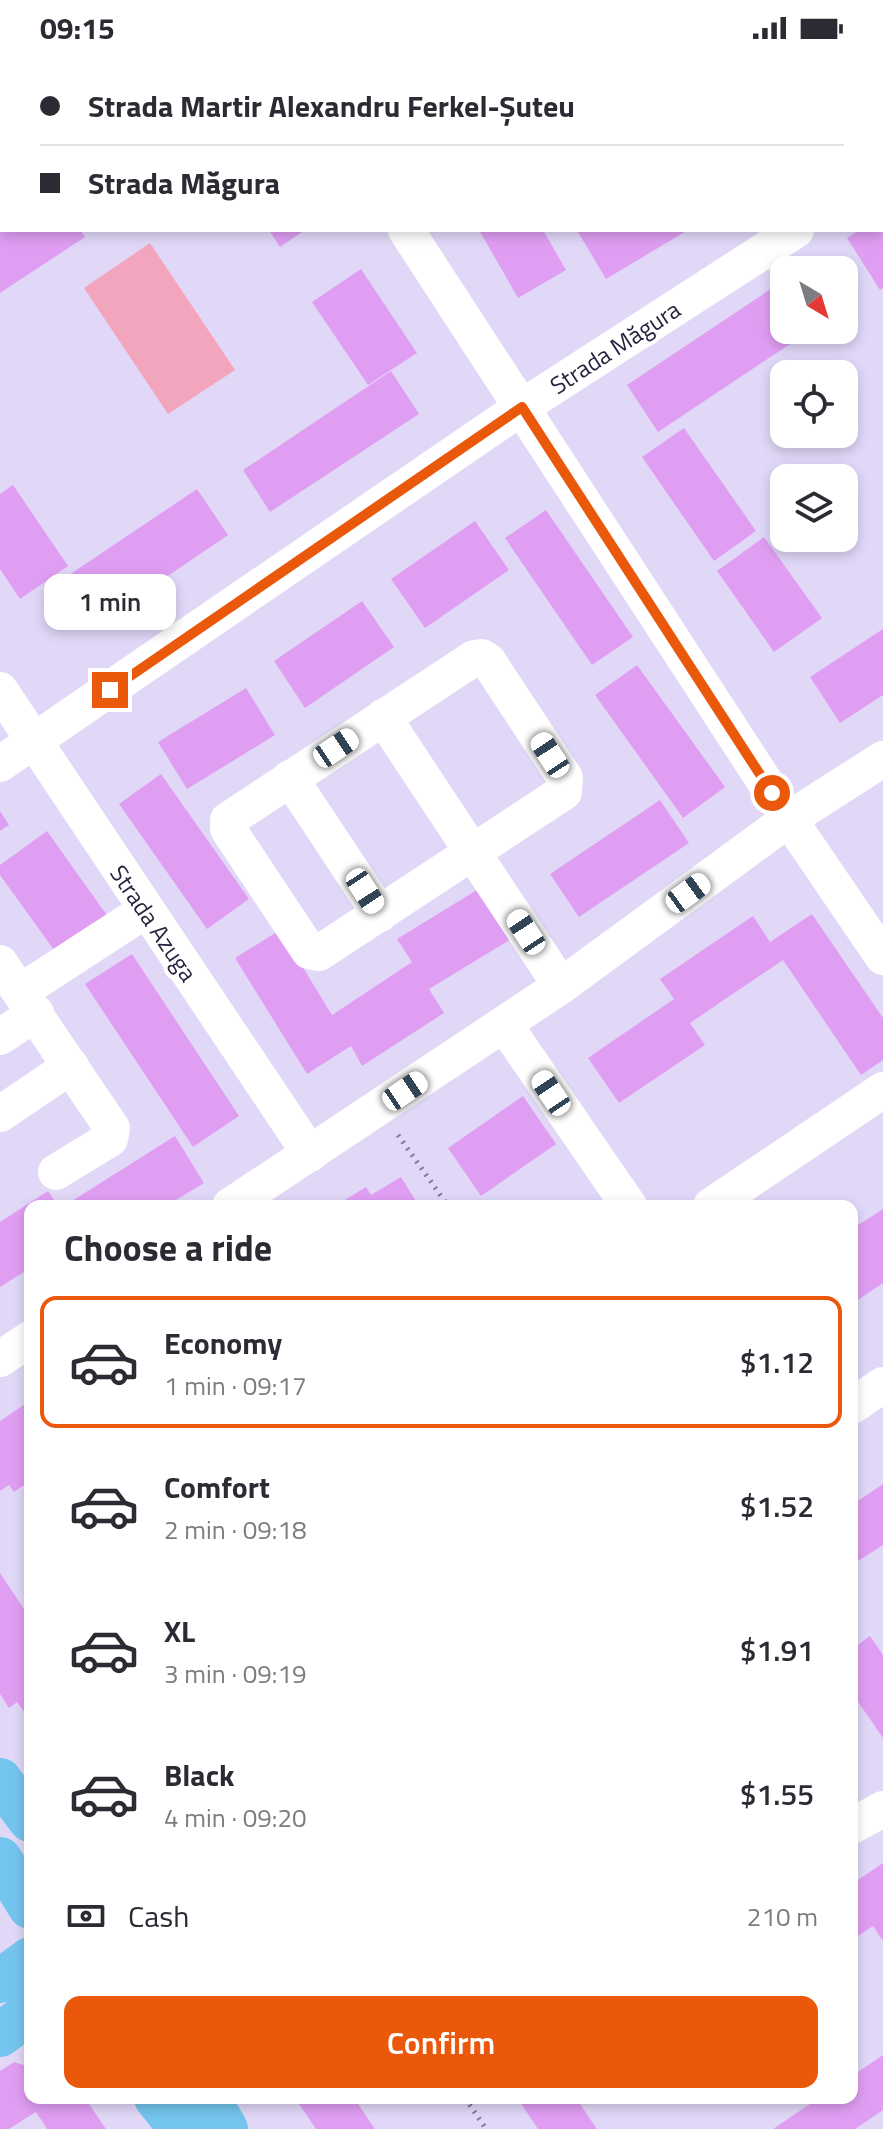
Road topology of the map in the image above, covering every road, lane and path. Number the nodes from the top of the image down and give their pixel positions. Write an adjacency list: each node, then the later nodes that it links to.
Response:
1 (407, 232): 3 (street)
2 (793, 232): 3 (street, Strada Măgura)
3 (522, 407): 6 (street, Strada Măgura); 10 (street)
4 (0, 690): 6 (street, Strada Azuga)
5 (383, 717): 9 (street); 11 (street); 11 (street)
6 (33, 743): 8 (street, Strada Măgura); 12 (street, Strada Azuga)
7 (883, 759): 10 (street)
8 (0, 764)
9 (290, 778): 13 (street); 13 (street)
10 (789, 819): 14 (street); 15 (street)
11 (473, 852): 13 (street); 15 (street)
12 (146, 910): 16 (street); 23 (street, Strada Azuga)
13 (380, 914)
14 (883, 957)
15 (561, 986): 17 (street)
16 (18, 990): 18 (street); 19 (street)
17 (504, 1024): 21 (street); 27 (street)
18 (0, 1037)
19 (71, 1066): 22 (street); 24 (street)
20 (883, 1090): 28 (street)
21 (380, 1108): 23 (street); 26 (path)
22 (0, 1114)
23 (310, 1154): 25 (street)
24 (56, 1172)
25 (239, 1200)
26 (444, 1200)
27 (625, 1200)
28 (720, 1200)
29 (24, 1343): 30 (street)
30 (0, 1359)
31 (883, 1385): 32 (street)
32 (858, 1402)
33 (0, 1780): 35 (main road)
34 (883, 1809): 36 (street)
35 (24, 1812)
36 (858, 1823)
37 (0, 1859): 38 (main road)
38 (24, 1897)
39 (24, 1963): 40 (main road)
40 (0, 1981)
41 (24, 2017): 42 (main road)
42 (0, 2035)
43 (161, 2104): 46 (main road)
44 (211, 2104): 47 (main road)
45 (469, 2104): 48 (path)
46 (181, 2129)
47 (226, 2129)
48 (486, 2129)

